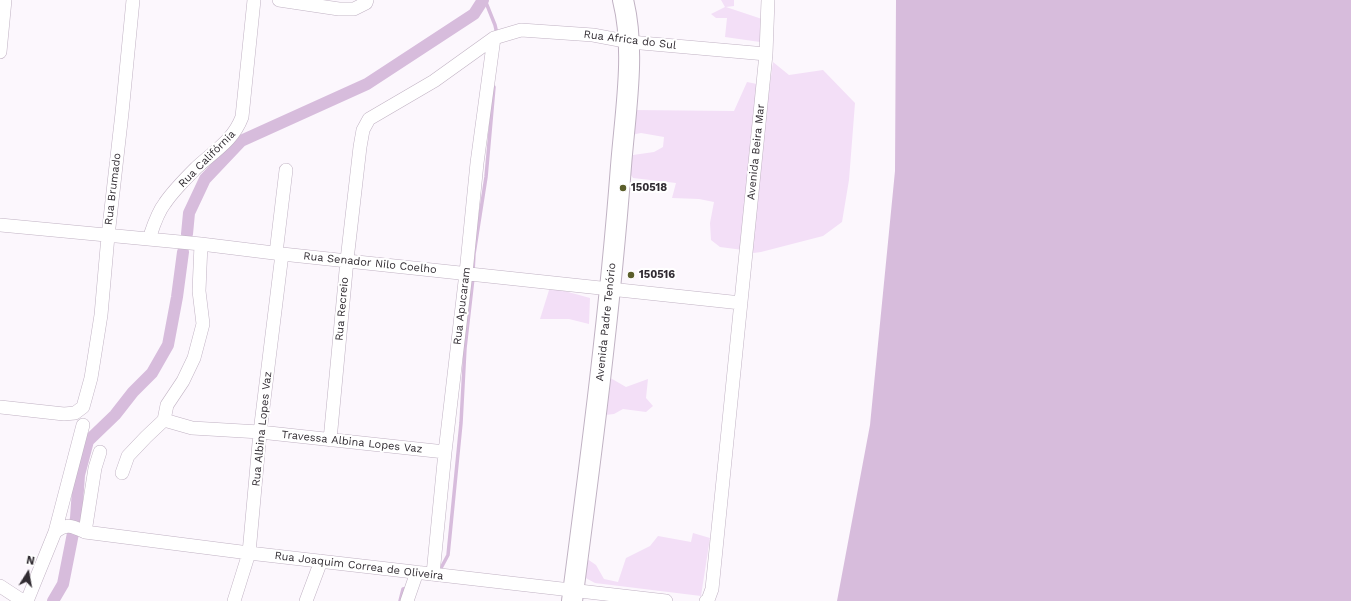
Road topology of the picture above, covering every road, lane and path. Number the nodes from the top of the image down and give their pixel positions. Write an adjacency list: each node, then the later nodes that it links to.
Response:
1 (5, 0): 10 (street)
2 (133, 0): 15 (street, Rua Brumado)
3 (254, 0): 16 (street, Rua Califórnia)
4 (279, 0): 5 (street)
5 (367, 0)
6 (623, 0): 9 (main road, Avenida Padre Tenório)
7 (768, 0): 11 (street, Avenida Beira Mar)
8 (494, 38): 9 (street, Rua Africa do Sul); 12 (street, Rua Africa do Sul); 20 (street, Rua Apucaram)
9 (630, 42): 11 (street, Rua Africa do Sul); 21 (main road, Avenida Padre Tenório)
10 (0, 52)
11 (766, 54): 22 (street, Avenida Beira Mar)
12 (363, 130): 19 (street, Rua Recreio)
13 (286, 170): 18 (street, Rua Albina Lopes Vaz)
14 (0, 225): 15 (street, Rua Senador Nilo Coelho)
15 (108, 236): 16 (street, Rua Senador Nilo Coelho); 23 (street, Rua Brumado)
16 (149, 239): 17 (street, Rua Senador Nilo Coelho)
17 (201, 244): 18 (street, Rua Senador Nilo Coelho); 24 (street)
18 (279, 254): 19 (street, Rua Senador Nilo Coelho); 26 (street, Rua Albina Lopes Vaz)
19 (347, 260): 20 (street, Rua Senador Nilo Coelho); 27 (street, Rua Recreio)
20 (466, 273): 21 (street, Rua Senador Nilo Coelho); 29 (street, Rua Apucaram)
21 (609, 289): 22 (street, Rua Senador Nilo Coelho); 38 (main road, Avenida Padre Tenório)
22 (740, 303): 39 (street, Avenida Beira Mar)
23 (0, 407)
24 (164, 420): 26 (street, Travessa Albina Lopes Vaz); 30 (street)
25 (83, 425): 31 (street)
26 (260, 432): 27 (street, Travessa Albina Lopes Vaz); 33 (street, Rua Albina Lopes Vaz)
27 (330, 440): 29 (street, Travessa Albina Lopes Vaz)
28 (100, 452): 32 (street)
29 (445, 452): 36 (street, Rua Apucaram)
30 (122, 473)
31 (55, 532): 32 (street, Rua Joaquim Correa de Oliveira); 41 (street)
32 (85, 532): 33 (street, Rua Joaquim Correa de Oliveira)
33 (249, 553): 34 (street, Rua Joaquim Correa de Oliveira); 42 (street, Rua Albina Lopes Vaz)
34 (321, 562): 35 (street, Rua Joaquim Correa de Oliveira); 43 (street)
35 (417, 572): 36 (street, Rua Joaquim Correa de Oliveira); 44 (street)
36 (433, 574): 38 (street, Rua Joaquim Correa de Oliveira)
37 (0, 586): 40 (street)
38 (572, 595): 45 (street, Rua Joaquim Correa de Oliveira)
39 (707, 600)
40 (24, 601)
41 (27, 601)
42 (234, 601)
43 (306, 601)
44 (407, 601)
45 (666, 601)

